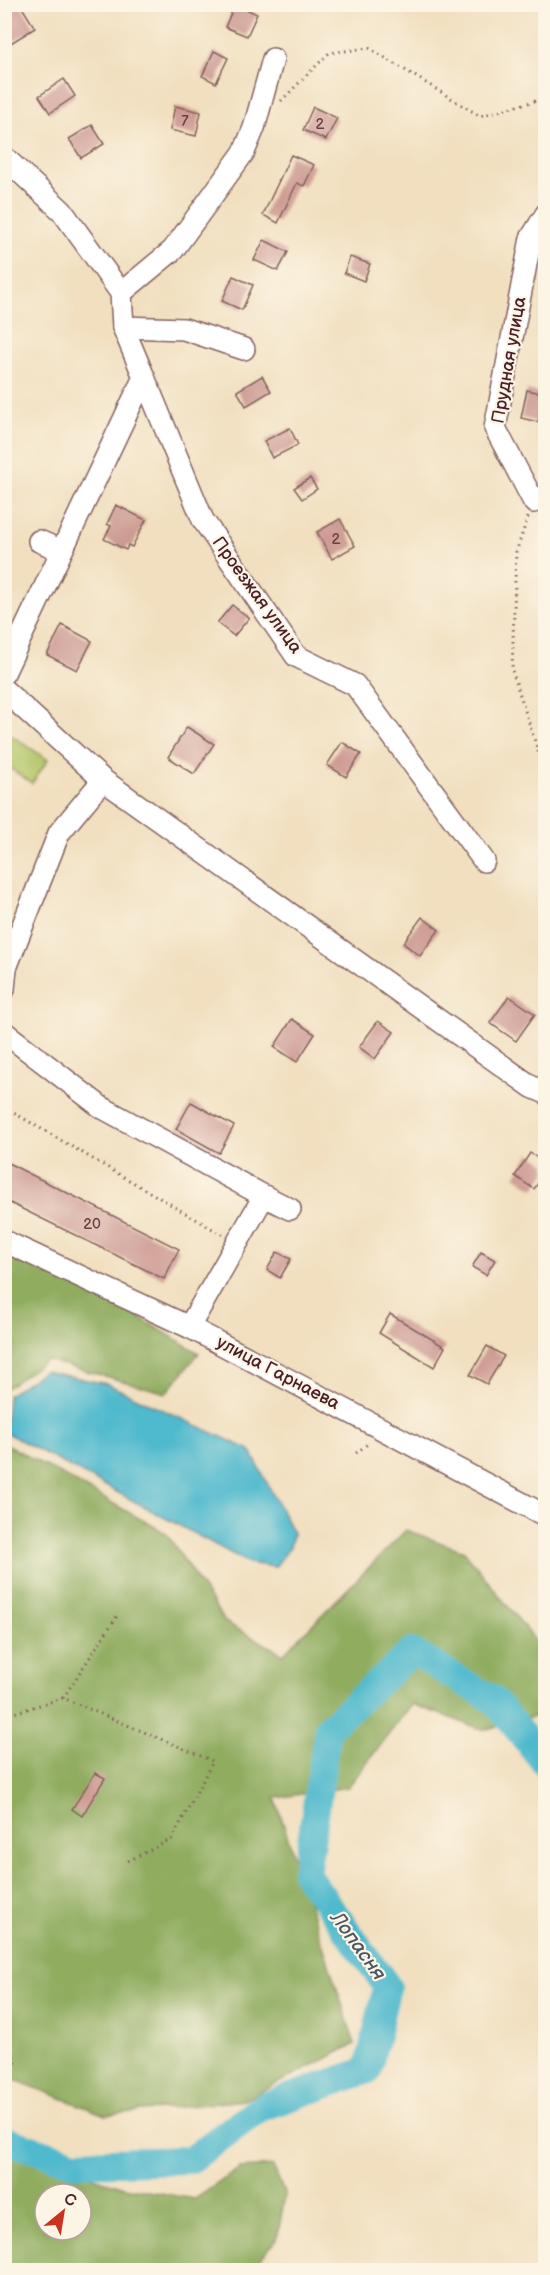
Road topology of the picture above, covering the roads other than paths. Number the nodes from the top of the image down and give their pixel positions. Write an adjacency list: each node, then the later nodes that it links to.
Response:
1 (273, 59): 4 (street)
2 (4, 157): 4 (street)
3 (546, 214): 8 (street, Прудная улица)
4 (121, 293): 5 (street, Проезжая улица)
5 (123, 327): 6 (street); 7 (street, Проезжая улица)
6 (244, 349)
7 (144, 377): 10 (street); 14 (street, Проезжая улица)
8 (540, 498)
9 (39, 541): 10 (street)
10 (60, 550): 11 (street)
11 (4, 673)
12 (4, 690): 13 (street)
13 (103, 780): 15 (street); 17 (street)
14 (484, 861)
15 (4, 989)
16 (4, 1032): 18 (street)
17 (546, 1093)
18 (264, 1196): 19 (street); 21 (street)
19 (290, 1209)
20 (4, 1240): 21 (street, улица Гарнаева)
21 (189, 1327): 22 (street, улица Гарнаева)
22 (546, 1516)

